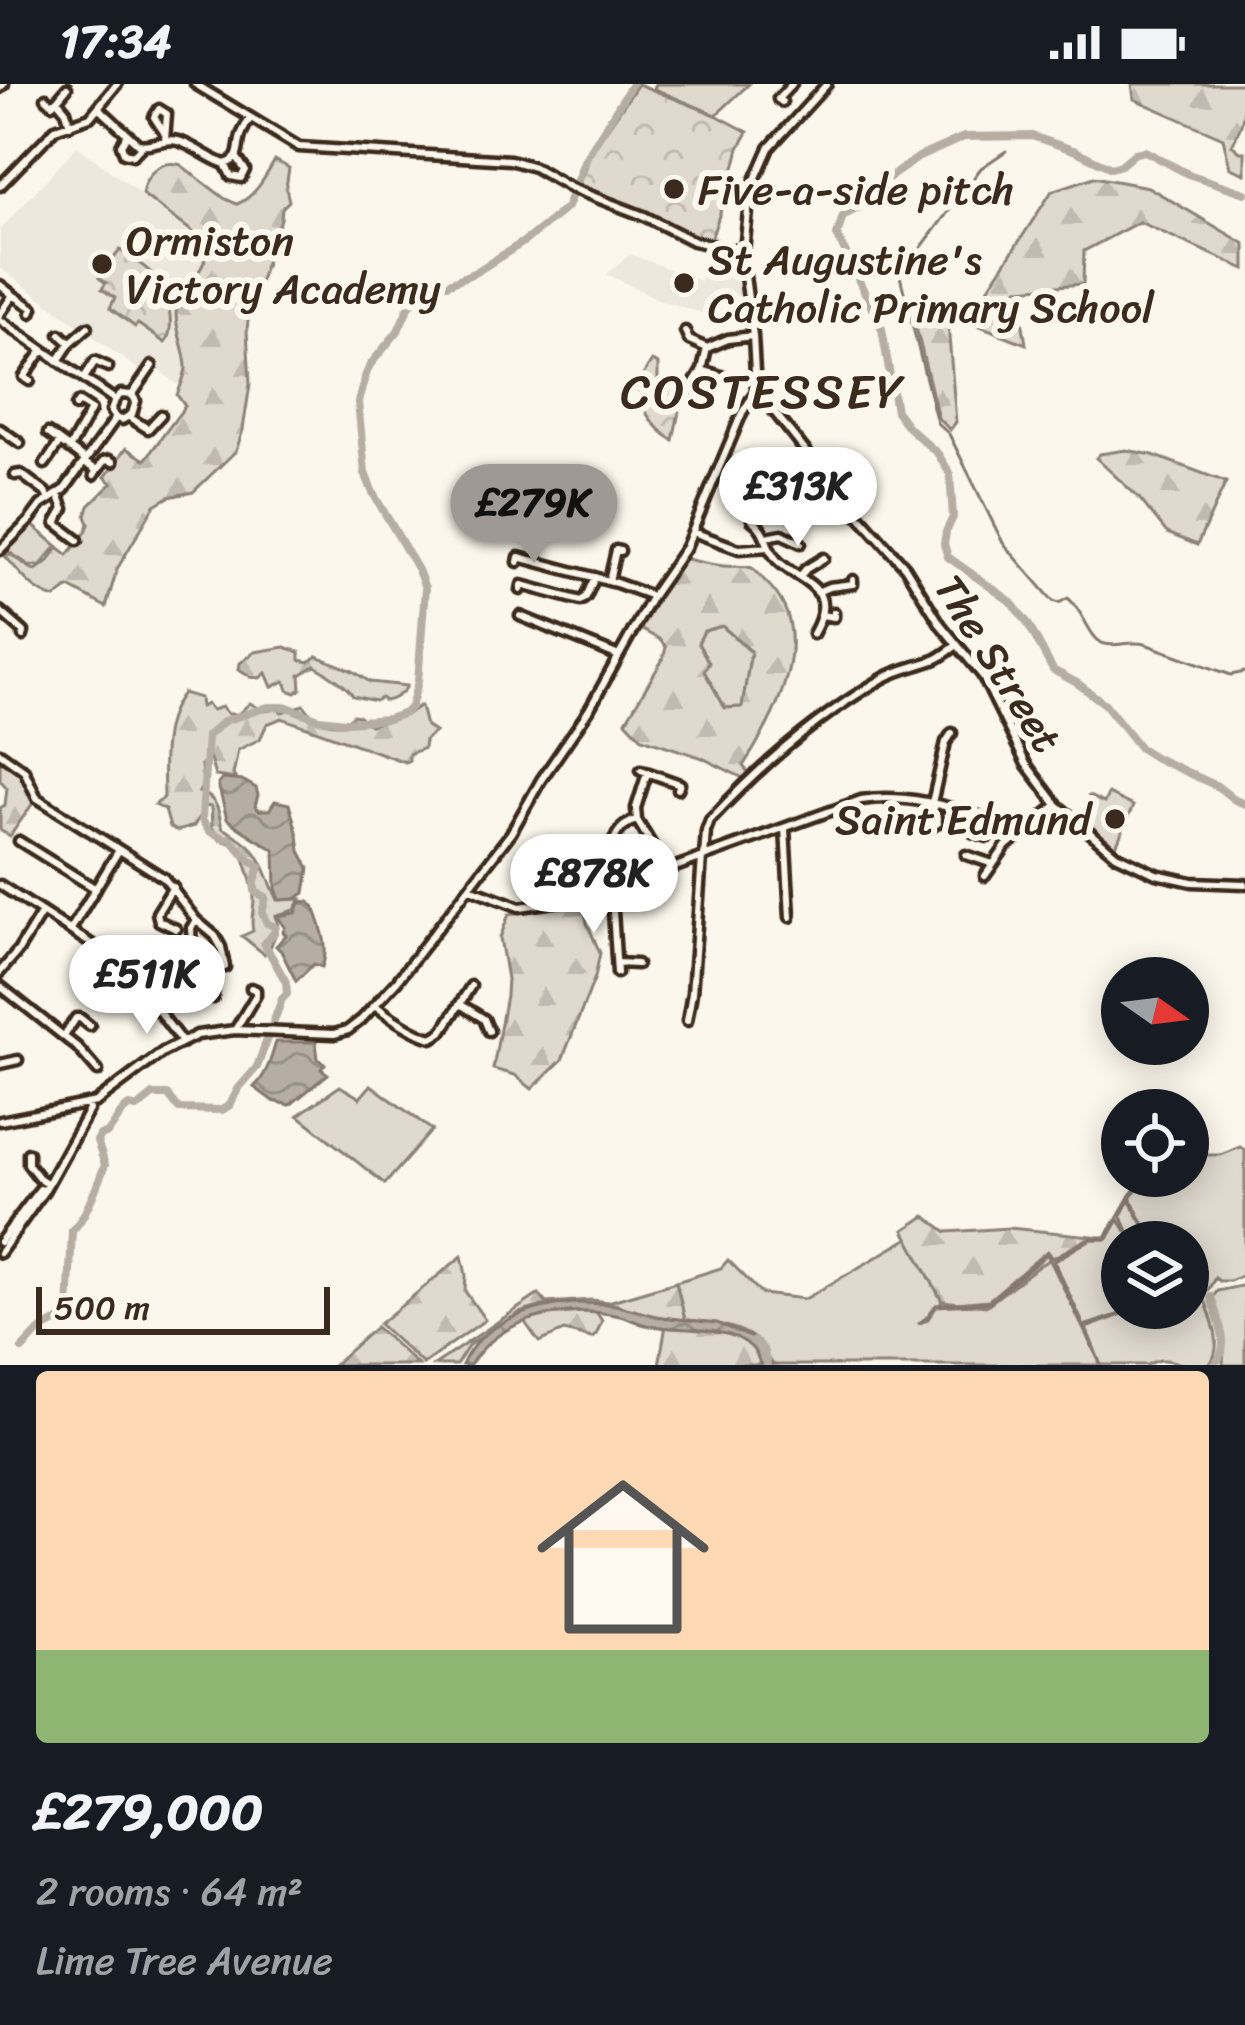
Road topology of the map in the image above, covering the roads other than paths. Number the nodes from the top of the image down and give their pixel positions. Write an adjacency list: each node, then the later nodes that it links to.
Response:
1 (117, 84): 9 (street)
2 (195, 84): 10 (street)
3 (792, 84): 8 (street)
4 (827, 84): 17 (street)
5 (67, 88): 7 (street)
6 (46, 98): 7 (street)
7 (57, 100): 11 (street)
8 (782, 102)
9 (98, 107): 11 (street); 12 (street)
10 (250, 119): 14 (street); 17 (street)
11 (70, 125): 16 (street)
12 (127, 135): 13 (street); 13 (street)
13 (142, 146): 15 (street)
14 (237, 158): 15 (street); 15 (street)
15 (226, 164)
16 (0, 185)
17 (743, 252): 24 (street)
18 (0, 285): 19 (street)
19 (13, 295): 20 (street); 21 (street)
20 (34, 308)
21 (0, 317): 28 (street)
22 (88, 328): 26 (street)
23 (60, 334): 26 (street)
24 (753, 336): 27 (street); 37 (street)
25 (685, 338): 27 (street)
26 (70, 343): 29 (street)
27 (707, 347): 32 (street)
28 (43, 350): 29 (street); 33 (street)
29 (58, 361): 35 (street)
30 (152, 366): 38 (street)
31 (108, 367): 35 (street)
32 (702, 370): 34 (street); 36 (street)
33 (15, 371)
34 (718, 377)
35 (84, 378): 39 (street)
36 (689, 387)
37 (756, 391): 56 (street); 78 (street, The Street)
38 (132, 395): 39 (street); 42 (street)
39 (115, 400): 43 (street)
40 (79, 402): 48 (street)
41 (161, 415): 42 (street)
42 (129, 417): 43 (street)
43 (116, 418): 49 (street)
44 (0, 429): 47 (street)
45 (48, 434): 46 (street)
46 (60, 442): 48 (street); 51 (street)
47 (20, 443)
48 (69, 449): 49 (street)
49 (85, 461): 50 (street); 53 (street)
50 (113, 462)
51 (45, 465)
52 (15, 475): 54 (street)
53 (58, 494): 54 (street); 58 (street)
54 (45, 502): 61 (street)
55 (752, 520): 57 (street)
56 (693, 532): 60 (street); 71 (street)
57 (766, 537): 59 (street); 60 (street)
58 (78, 540)
59 (799, 540)
60 (770, 548): 65 (street)
61 (0, 550)
62 (616, 550): 67 (street)
63 (519, 558): 66 (street)
64 (822, 561): 65 (street)
65 (801, 575): 70 (street)
66 (596, 578): 67 (street); 69 (street)
67 (609, 581): 71 (street)
68 (853, 584): 70 (street)
69 (521, 590)
70 (817, 592): 73 (street)
71 (652, 596): 79 (street)
72 (0, 611): 77 (street)
73 (820, 615): 74 (street); 76 (street)
74 (834, 617)
75 (522, 619): 79 (street)
76 (813, 634)
77 (23, 636)
78 (957, 645): 83 (street, The Street); 94 (street)
79 (619, 656): 101 (street)
80 (952, 736): 84 (street)
81 (0, 753): 91 (street)
82 (680, 784): 86 (street)
83 (1058, 805): 89 (street); 99 (street, The Street)
84 (933, 807): 85 (street); 88 (street)
85 (969, 813): 87 (street); 87 (street)
86 (637, 820): 92 (street); 96 (street)
87 (999, 822): 89 (street)
88 (785, 828): 94 (street); 105 (street)
89 (1026, 830): 95 (street)
90 (19, 841): 102 (street)
91 (119, 850): 100 (street); 102 (street)
92 (610, 854)
93 (966, 855): 95 (street)
94 (703, 857): 96 (street); 124 (street)
95 (993, 864): 97 (street)
96 (663, 872): 103 (street)
97 (984, 874)
98 (0, 884): 104 (street)
99 (1245, 884)
100 (173, 887): 106 (street); 108 (street)
101 (470, 888): 103 (street); 123 (street)
102 (96, 889): 107 (street)
103 (608, 892): 112 (street)
104 (42, 912): 107 (street); 115 (street)
105 (790, 917)
106 (196, 920): 111 (street); 121 (street)
107 (71, 929): 110 (street)
108 (176, 929)
109 (146, 947): 113 (street)
110 (100, 948): 113 (street); 117 (street)
111 (226, 963)
112 (617, 963): 114 (street); 116 (street)
113 (122, 965): 129 (street)
114 (634, 966)
115 (0, 972)
116 (617, 973)
117 (79, 981)
118 (0, 986): 128 (street)
119 (471, 986): 122 (street)
120 (251, 988): 127 (street)
121 (213, 998)
122 (460, 1004): 123 (street); 125 (street)
123 (375, 1005): 127 (street)
124 (687, 1022)
125 (490, 1024)
126 (90, 1026): 128 (street)
127 (235, 1030): 129 (street)
128 (64, 1036): 132 (street)
129 (182, 1042): 133 (street)
130 (18, 1060): 131 (street)
131 (0, 1064)
132 (97, 1068)
133 (88, 1106): 134 (street); 136 (street)
134 (0, 1120)
135 (28, 1153): 136 (street)
136 (46, 1188): 137 (street); 138 (street)
137 (0, 1240)
138 (0, 1253)

